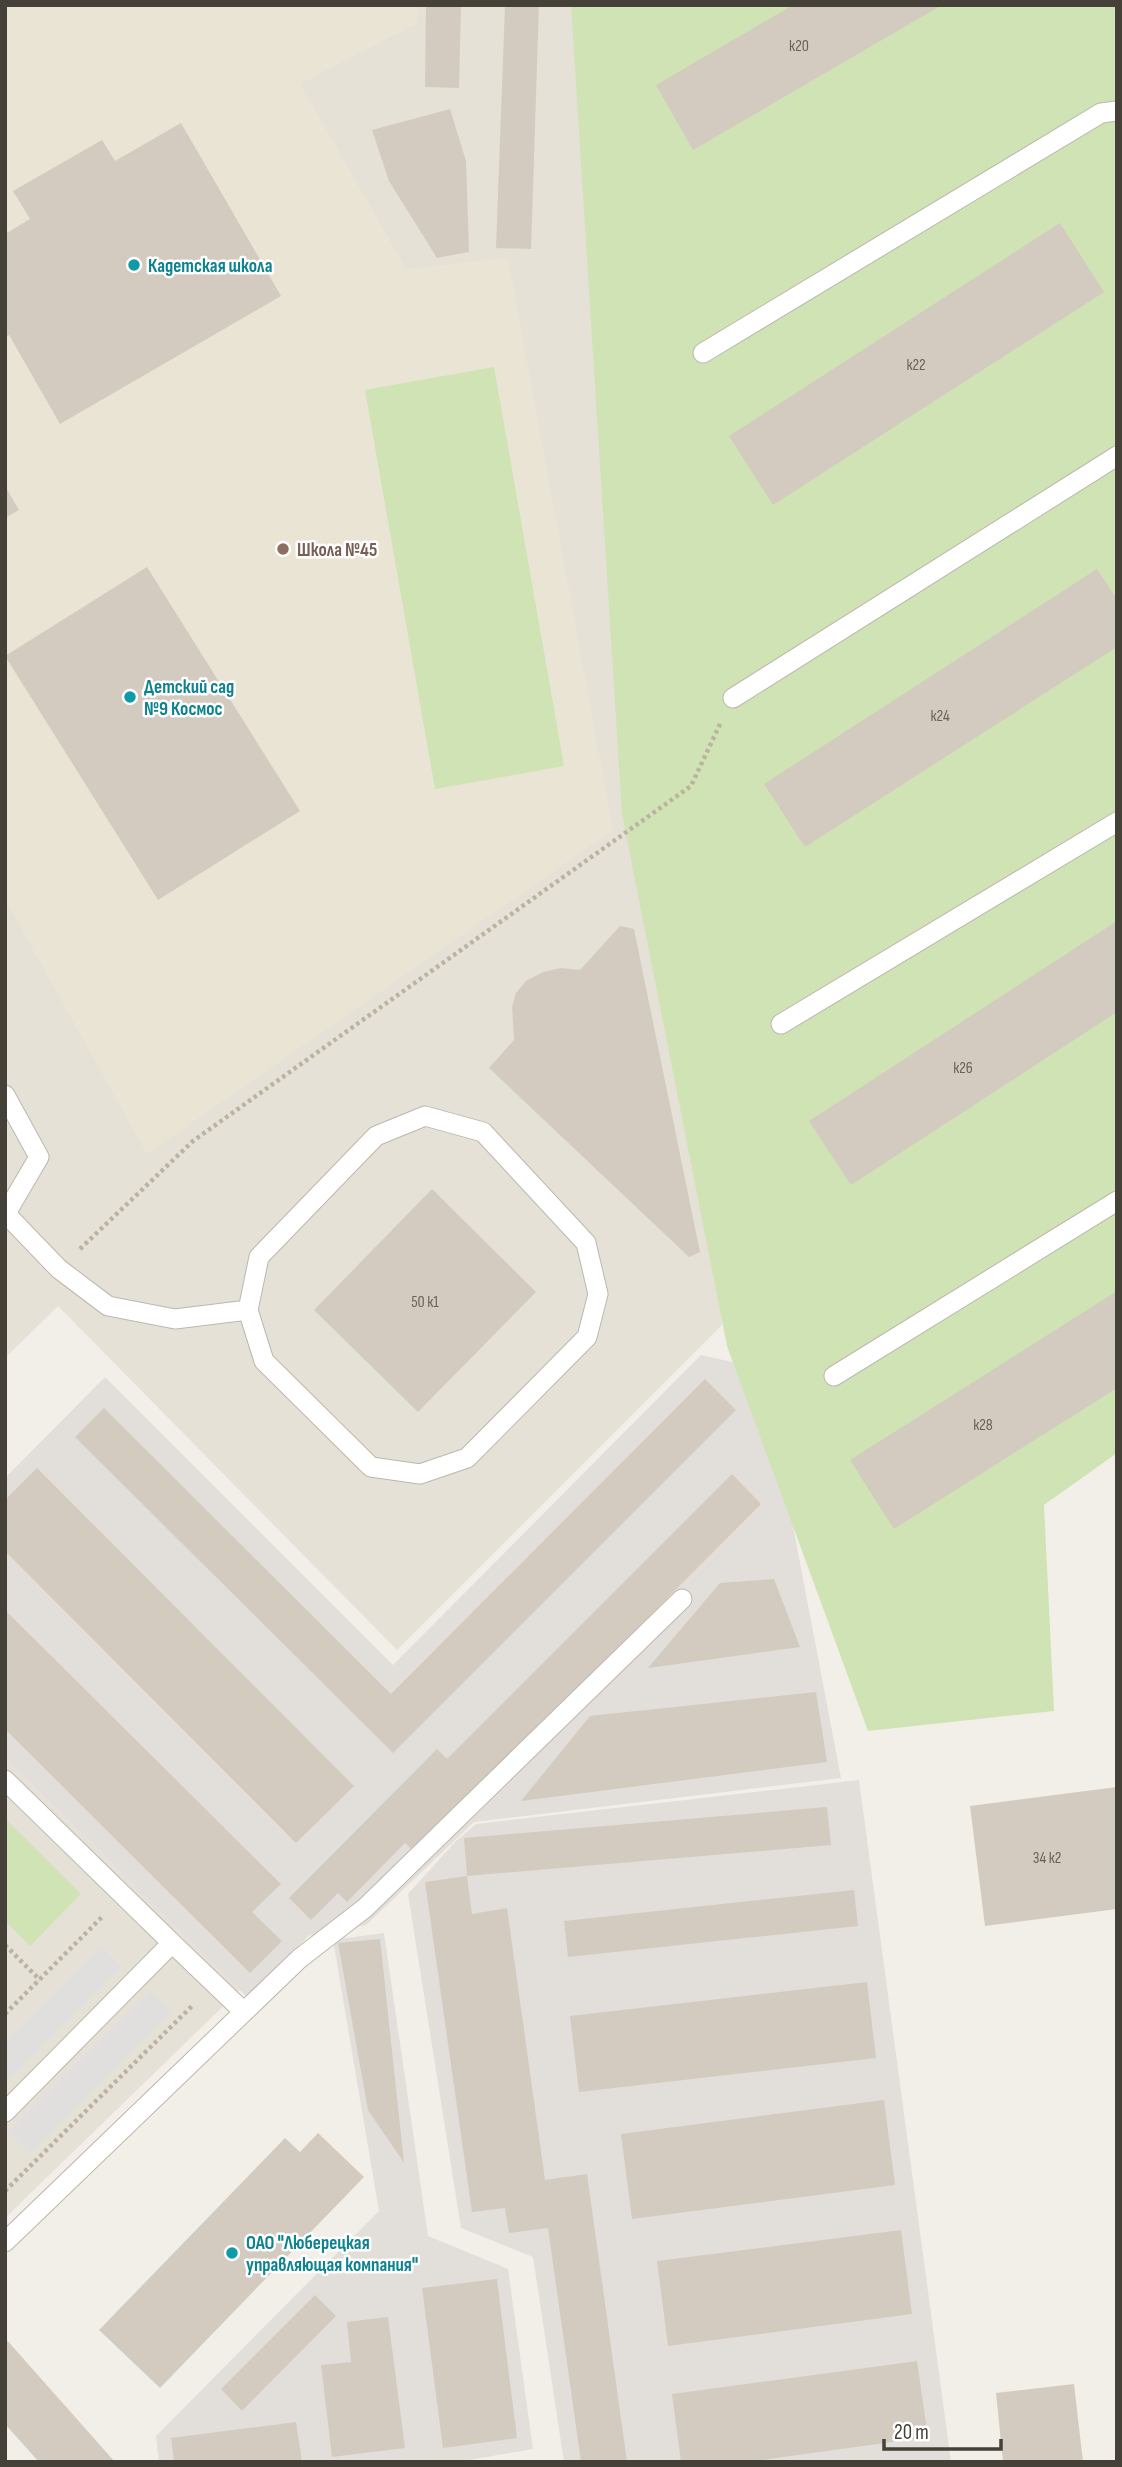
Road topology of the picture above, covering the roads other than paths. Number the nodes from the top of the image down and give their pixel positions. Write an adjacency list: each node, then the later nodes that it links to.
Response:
1 (1117, 111): 2 (lane)
2 (703, 353)
3 (1117, 456): 4 (lane)
4 (733, 698)
5 (1117, 822): 6 (lane)
6 (781, 1024)
7 (5, 1095): 9 (lane)
8 (1117, 1201): 11 (lane)
9 (6, 1215): 10 (lane)
10 (247, 1310): 10 (lane)
11 (834, 1376)
12 (682, 1599): 15 (lane)
13 (5, 1780): 14 (lane)
14 (172, 1943): 15 (lane); 16 (lane)
15 (244, 2012): 17 (lane)
16 (5, 2112)
17 (5, 2242)

